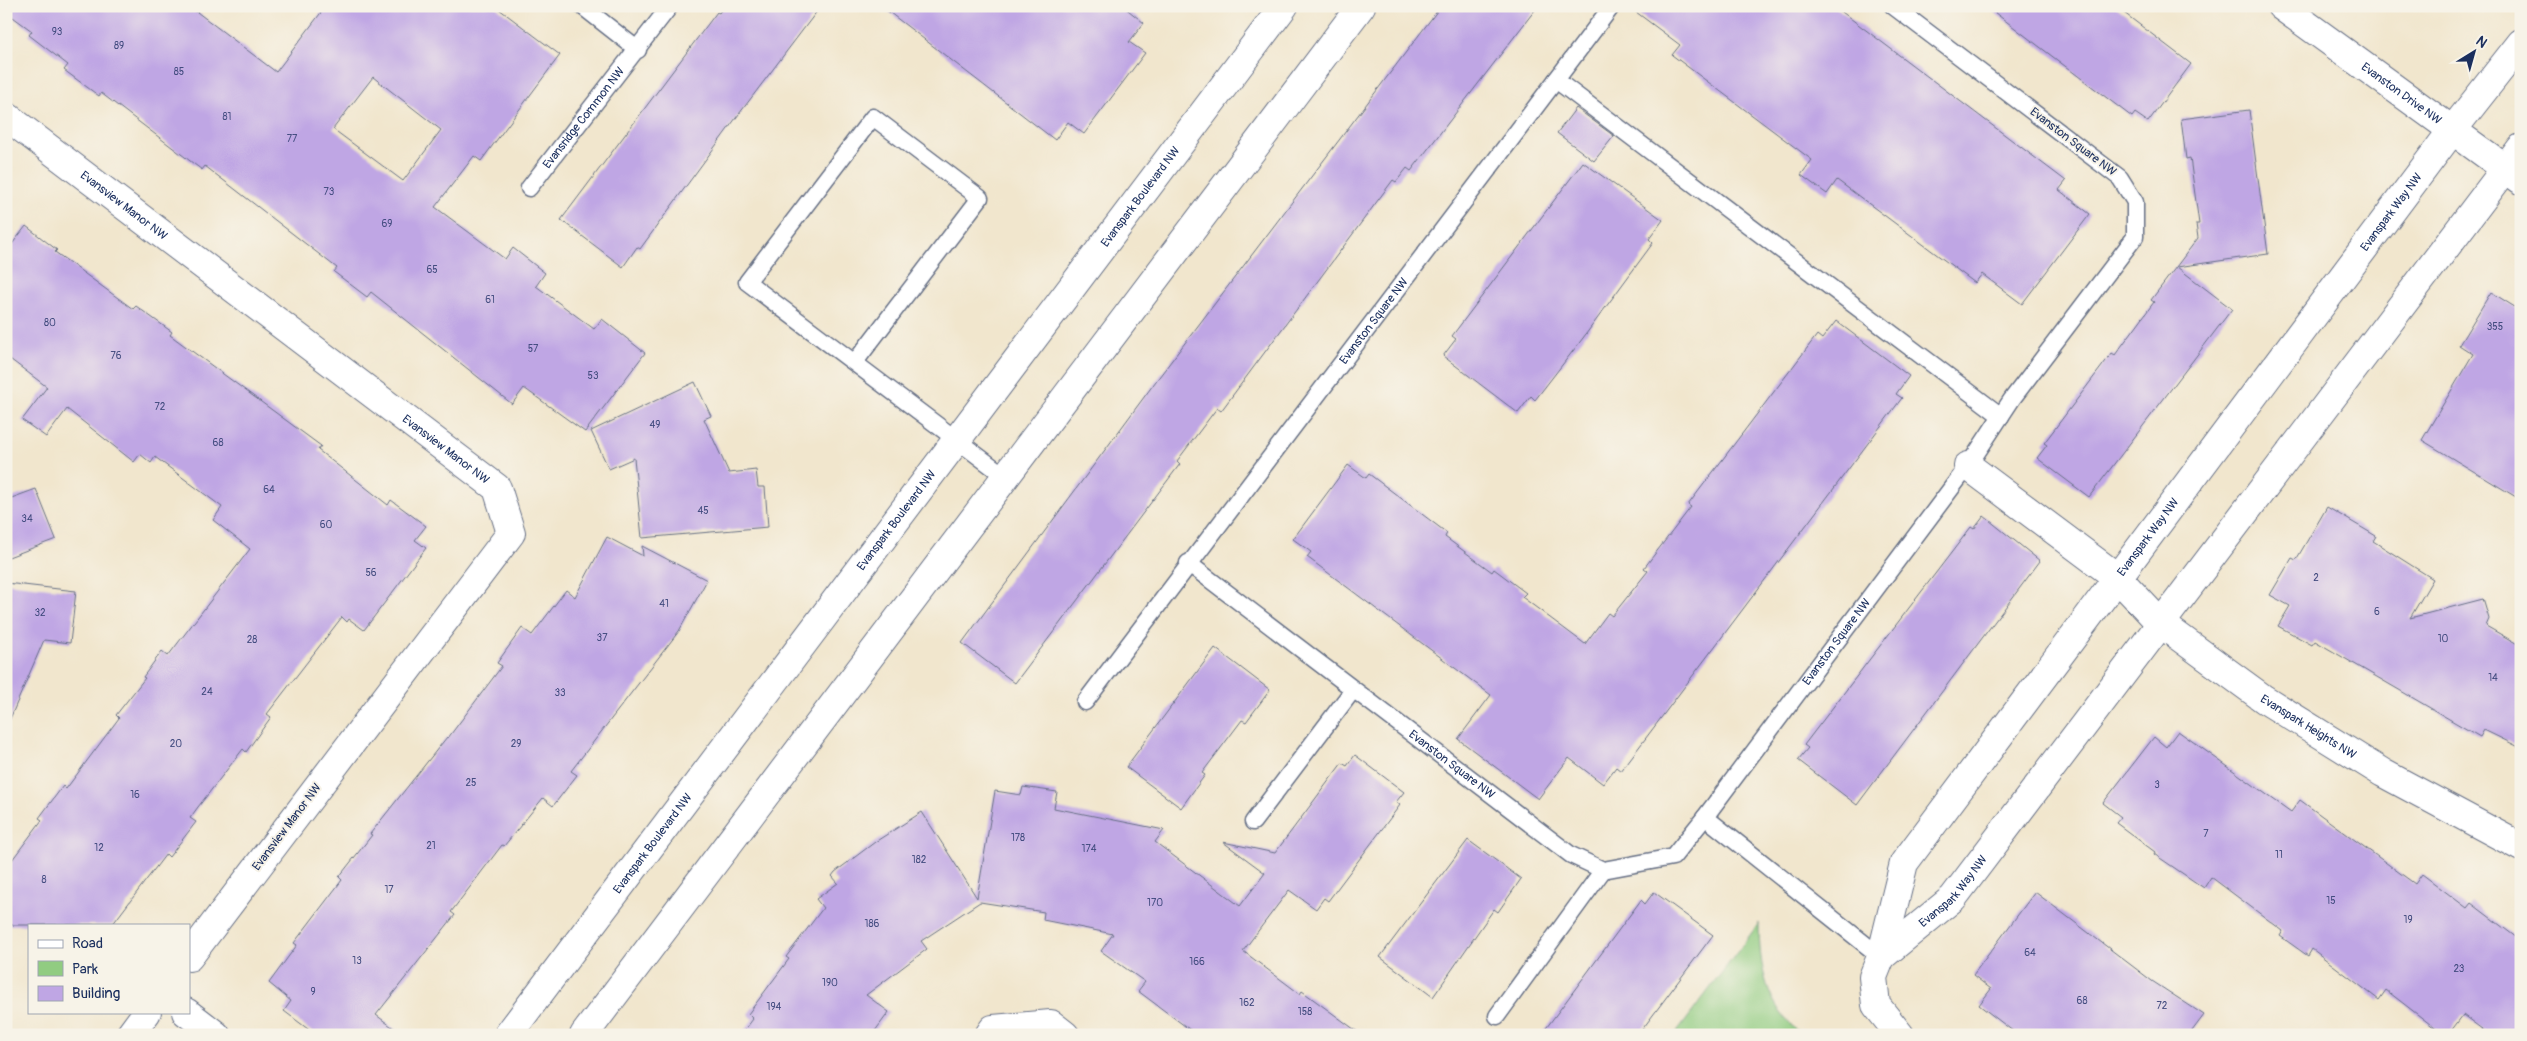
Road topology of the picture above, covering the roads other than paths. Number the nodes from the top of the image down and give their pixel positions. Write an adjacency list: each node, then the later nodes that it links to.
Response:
1 (582, 6): 9 (lane)
2 (670, 6): 9 (lane, Evansridge Common NW)
3 (1284, 6): 18 (street, Evanspark Boulevard NW)
4 (1361, 6): 20 (street)
5 (1612, 6): 10 (lane, Evanston Square NW)
6 (1893, 6): 17 (lane, Evanston Square NW)
7 (2281, 6): 12 (street, Evanston Drive NW)
8 (2521, 43): 12 (street, Evanspark Way NW)
9 (638, 50): 15 (lane, Evansridge Common NW)
10 (1556, 80): 17 (lane); 21 (lane, Evanston Square NW)
11 (6, 116): 30 (street, Evansview Manor NW)
12 (2450, 132): 14 (street, Evanston Drive NW); 22 (street, Evanspark Way NW)
13 (2521, 148): 14 (street, Evanspark Way NW)
14 (2512, 175): 23 (street, Evanspark Way NW)
15 (529, 188)
16 (855, 362): 16 (lane); 18 (lane)
17 (2000, 416): 19 (lane, Evanston Square NW)
18 (957, 440): 20 (lane); 35 (street, Evanspark Boulevard NW)
19 (1968, 466): 22 (street); 26 (lane, Evanston Square NW)
20 (1006, 477): 36 (street)
21 (1188, 563): 24 (lane, Evanston Square NW); 25 (lane, Evanston Square NW)
22 (2118, 578): 23 (street, Evanspark Heights NW); 31 (street, Evanspark Way NW)
23 (2160, 623): 28 (street, Evanspark Heights NW); 31 (street, Evanspark Way NW)
24 (1353, 690): 27 (lane); 29 (lane, Evanston Square NW)
25 (1085, 702)
26 (1705, 817): 29 (lane, Evanston Square NW); 31 (lane)
27 (1253, 822)
28 (2521, 847)
29 (1603, 870): 33 (lane)
30 (190, 956)
31 (1882, 957): 39 (street, Evanspark Way NW)
32 (189, 1014): 34 (street)
33 (1497, 1016)
34 (216, 1035)
35 (508, 1035)
36 (584, 1035)
37 (989, 1035): 38 (street)
38 (1065, 1035)
39 (1900, 1035)

